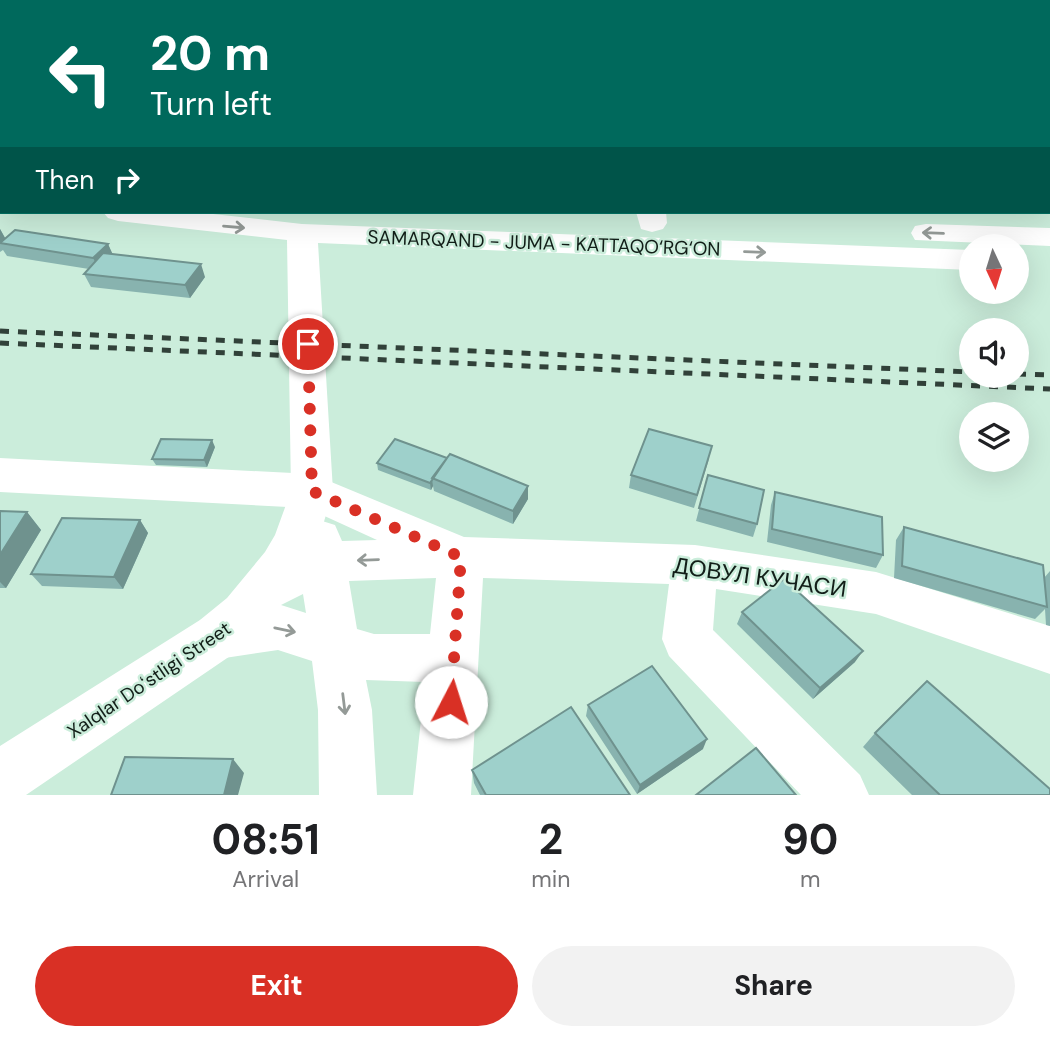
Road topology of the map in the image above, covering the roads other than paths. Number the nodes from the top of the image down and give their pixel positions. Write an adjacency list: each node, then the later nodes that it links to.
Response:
1 (136, 214): 4 (main road, SAMARQAND - JUMA - KATTAQO‘RG‘ON, one-way to 4)
2 (478, 214): 3 (main road, SAMARQAND - JUMA - KATTAQO‘RG‘ON)
3 (652, 218): 5 (main road, SAMARQAND - JUMA - KATTAQO‘RG‘ON, one-way to 3)
4 (302, 233): 6 (main road, SAMARQAND - JUMA - KATTAQO‘RG‘ON, one-way to 6); 10 (main road, Xalqlar Doʻstligi Street)
5 (1050, 237)
6 (959, 260)
7 (1029, 262): 8 (main road)
8 (1050, 263)
9 (0, 475): 10 (main road)
10 (312, 491): 11 (main road); 12 (main road); 14 (main road, Xalqlar Doʻstligi Street)
11 (461, 557): 12 (main road, ДОВУЛ КУЧАСИ, one-way to 12); 13 (main road, ДОВУЛ КУЧАСИ); 18 (main road)
12 (322, 562): 14 (main road); 16 (main road)
13 (695, 565): 17 (main road, ДОВУЛ КУЧАСИ); 22 (main road)
14 (264, 590): 15 (main road, Xalqlar Doʻstligi Street)
15 (218, 636): 16 (main road, one-way to 16); 19 (main road, Xalqlar Doʻstligi Street)
16 (335, 644): 18 (main road); 20 (main road, one-way to 20)
17 (1050, 650)
18 (454, 658): 21 (main road)
19 (0, 779)
20 (348, 795)
21 (442, 795)
22 (840, 795)

